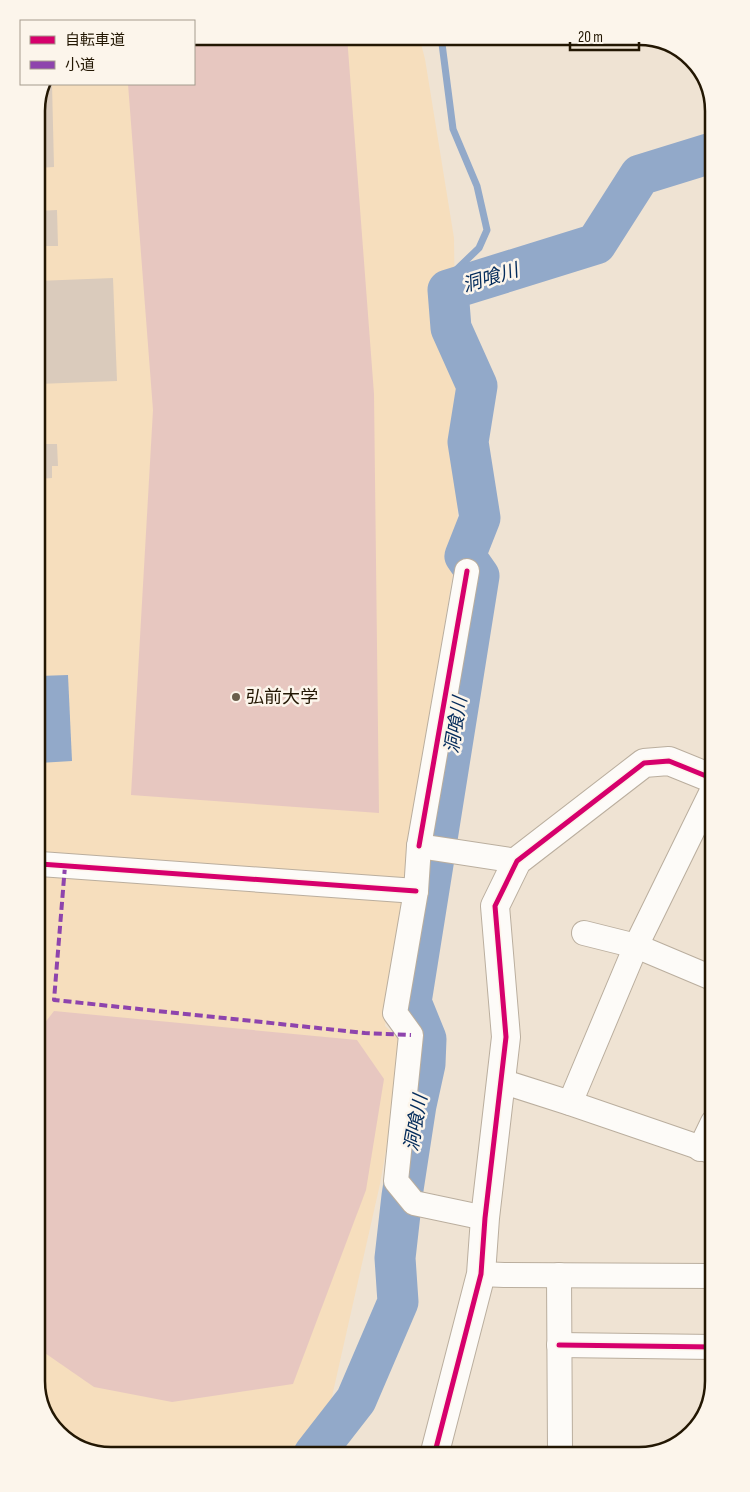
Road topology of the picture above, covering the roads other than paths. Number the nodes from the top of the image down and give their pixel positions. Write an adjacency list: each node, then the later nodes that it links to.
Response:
1 (467, 571): 4 (street)
2 (705, 776): 5 (street)
3 (705, 805): 9 (street)
4 (429, 847): 5 (street); 7 (street)
5 (517, 861): 11 (street)
6 (45, 864): 7 (street)
7 (416, 891): 14 (street)
8 (584, 933): 9 (street)
9 (636, 946): 10 (street); 12 (street)
10 (705, 975)
11 (501, 1081): 12 (street); 14 (street)
12 (570, 1103): 13 (street)
13 (705, 1150)
14 (485, 1218): 15 (street)
15 (481, 1274): 16 (street); 20 (street)
16 (559, 1275): 17 (street); 18 (street)
17 (705, 1276)
18 (559, 1345): 19 (street); 21 (street)
19 (705, 1347)
20 (436, 1447)
21 (560, 1447)

